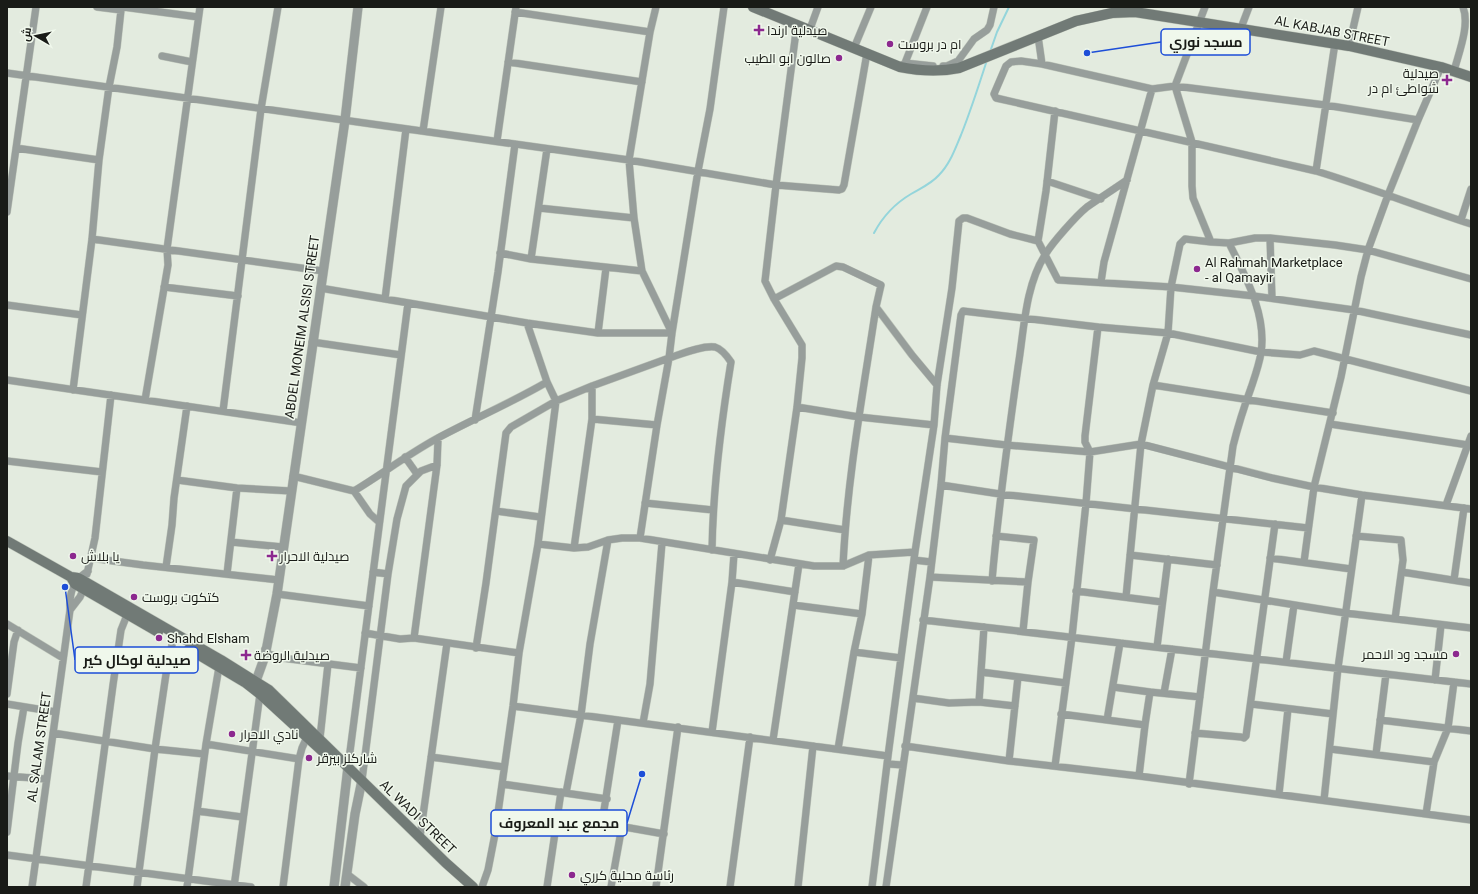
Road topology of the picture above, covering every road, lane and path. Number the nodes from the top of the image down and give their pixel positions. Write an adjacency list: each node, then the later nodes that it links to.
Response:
1 (36, 7): 42 (street)
2 (97, 7): 18 (street)
3 (200, 7): 22 (street)
4 (278, 7): 50 (street)
5 (358, 7): 52 (street, ABDEL MONEIM ALSISI STREET)
6 (441, 7): 56 (street)
7 (656, 7): 28 (street)
8 (724, 7): 64 (street)
9 (753, 7): 19 (main road, AL KABJAB STREET)
10 (818, 7): 27 (street)
11 (871, 7): 32 (street)
12 (927, 7): 38 (street)
13 (994, 7): 38 (street)
14 (1205, 7): 23 (street)
15 (1249, 7): 26 (street)
16 (1358, 7): 31 (street)
17 (1464, 7): 25 (street)
18 (122, 8): 22 (street); 46 (street)
19 (763, 9): 24 (main road, AL KABJAB STREET)
20 (516, 10): 28 (street); 36 (street)
21 (1152, 10): 23 (main road, AL KABJAB STREET); 29 (main road, AL KABJAB STREET)
22 (198, 17): 35 (street)
23 (1199, 22): 26 (main road, AL KABJAB STREET); 45 (street)
24 (797, 24): 27 (main road, AL KABJAB STREET); 68 (street)
25 (1468, 25): 40 (street)
26 (1241, 28): 30 (main road, AL KABJAB STREET)
27 (810, 29): 32 (main road, AL KABJAB STREET)
28 (650, 32): 44 (street)
29 (1038, 36): 37 (street); 38 (main road, AL KABJAB STREET)
30 (1335, 43): 31 (main road, AL KABJAB STREET); 49 (street)
31 (1349, 46): 39 (main road, AL KABJAB STREET)
32 (854, 48): 33 (main road, AL KABJAB STREET)
33 (867, 53): 38 (main road, AL KABJAB STREET); 68 (street)
34 (162, 56): 35 (street)
35 (192, 62): 48 (street)
36 (508, 62): 44 (street); 57 (street)
37 (1042, 64): 47 (street); 51 (street)
38 (903, 65)
39 (1441, 67): 40 (main road, AL KABJAB STREET); 53 (street)
40 (1454, 71): 43 (main road, AL KABJAB STREET)
41 (7, 73): 42 (street)
42 (26, 76): 46 (street); 60 (street)
43 (1471, 77)
44 (642, 82): 63 (street)
45 (1175, 86): 47 (street); 49 (street); 58 (street)
46 (109, 87): 48 (street); 62 (street)
47 (1152, 89): 55 (street)
48 (187, 98): 50 (street); 82 (street)
49 (1325, 105): 53 (street); 65 (street)
50 (261, 109): 52 (street); 87 (street)
51 (1055, 111): 55 (street); 67 (street)
52 (344, 120): 54 (street); 89 (street, ABDEL MONEIM ALSISI STREET)
53 (1418, 120): 70 (street)
54 (406, 129): 56 (street); 100 (street)
55 (1141, 130): 58 (street); 66 (street)
56 (423, 131): 57 (street)
57 (497, 141): 59 (street)
58 (1192, 142): 65 (street); 80 (street)
59 (515, 144): 61 (street); 84 (street)
60 (16, 148): 62 (street); 73 (street)
61 (547, 149): 63 (street); 72 (street)
62 (99, 160): 78 (street)
63 (629, 160): 64 (street); 74 (street)
64 (698, 171): 68 (street); 111 (street)
65 (1316, 171): 70 (street)
66 (1127, 180): 71 (street); 92 (street)
67 (1046, 181): 71 (street); 79 (street)
68 (776, 185): 99 (street)
69 (1471, 189): 75 (street)
70 (1388, 195): 75 (street); 83 (street)
71 (1101, 199): 85 (street)
72 (539, 208): 74 (street); 86 (street)
73 (7, 212)
74 (634, 218): 90 (street)
75 (1461, 220): 76 (street)
76 (1471, 224)
77 (1270, 238): 81 (street); 83 (street); 98 (street)
78 (92, 239): 82 (street); 105 (street)
79 (1038, 241): 85 (street); 121 (street)
80 (1211, 242): 81 (street); 94 (street)
81 (1229, 243): 97 (street)
82 (167, 249): 87 (street); 93 (street)
83 (1368, 250): 91 (street); 104 (street)
84 (500, 253): 86 (street); 107 (street)
85 (1045, 255): 92 (street); 106 (street)
86 (531, 259): 88 (street)
87 (242, 260): 89 (street); 96 (street)
88 (606, 268): 90 (street); 110 (street)
89 (323, 271): 95 (street, ABDEL MONEIM ALSISI STREET)
90 (642, 272): 111 (street)
91 (1471, 279)
92 (1101, 282): 94 (street)
93 (164, 287): 96 (street); 127 (street)
94 (1171, 287): 97 (street); 112 (street)
95 (320, 288): 100 (street); 114 (street, ABDEL MONEIM ALSISI STREET)
96 (238, 296): 132 (street)
97 (1254, 296): 98 (street); 115 (street)
98 (1272, 298): 104 (street)
99 (774, 299): 103 (street); 131 (street)
100 (384, 300): 101 (street)
101 (408, 303): 107 (street); 116 (street)
102 (7, 305): 105 (street)
103 (876, 307): 121 (street); 134 (street)
104 (1354, 310): 113 (street); 118 (street)
105 (82, 315): 124 (street)
106 (1026, 317): 109 (street); 143 (street); 145 (street)
107 (490, 318): 108 (street); 136 (street)
108 (527, 323): 110 (street); 120 (street)
109 (1098, 327): 112 (street); 147 (street)
110 (598, 332): 111 (street)
111 (672, 333): 117 (street)
112 (1168, 333): 115 (street); 123 (street)
113 (1471, 335)
114 (312, 342): 116 (street); 137 (street, ABDEL MONEIM ALSISI STREET)
115 (1261, 352): 118 (street); 128 (street)
116 (401, 355): 152 (street)
117 (670, 358): 122 (street); 140 (street); 169 (street)
118 (1345, 359): 125 (street); 133 (street)
119 (7, 380): 124 (street)
120 (547, 382): 129 (street); 136 (street)
121 (937, 385): 139 (street)
122 (592, 386): 129 (street); 135 (street)
123 (1153, 386): 128 (street); 144 (street)
124 (73, 390): 126 (street)
125 (1471, 391)
126 (111, 395): 127 (street); 153 (street)
127 (145, 400): 130 (street)
128 (1247, 400): 133 (street); 151 (street)
129 (556, 401): 170 (street); 171 (street)
130 (187, 406): 132 (street); 156 (street)
131 (797, 407): 134 (street); 173 (street)
132 (223, 411): 137 (street)
133 (1332, 413): 138 (street)
134 (859, 417): 139 (street); 177 (street)
135 (592, 419): 140 (street); 187 (street)
136 (475, 420): 142 (street)
137 (302, 423): 155 (street, ABDEL MONEIM ALSISI STREET)
138 (1330, 424): 146 (street); 158 (street)
139 (934, 425): 189 (street)
140 (657, 426): 164 (street)
141 (1471, 436): 146 (street)
142 (438, 438): 148 (street); 150 (street)
143 (945, 438): 145 (street); 157 (street)
144 (1141, 444): 147 (street); 151 (street); 168 (street)
145 (1006, 445): 147 (street); 162 (street)
146 (1468, 445): 166 (street)
147 (1090, 452): 165 (street)
148 (404, 457): 152 (street); 154 (street)
149 (7, 461): 153 (street)
150 (437, 465): 154 (street); 242 (street)
151 (1230, 467): 158 (street); 172 (street)
152 (386, 469): 161 (street); 174 (street)
153 (102, 472): 193 (street)
154 (417, 474): 208 (street)
155 (293, 476): 160 (street, ABDEL MONEIM ALSISI STREET); 161 (street)
156 (177, 480): 159 (street); 203 (street)
157 (941, 485): 162 (street); 198 (street)
158 (1314, 487): 163 (street); 176 (street)
159 (237, 488): 160 (street); 182 (street)
160 (291, 491): 186 (street, ABDEL MONEIM ALSISI STREET)
161 (354, 491): 174 (street)
162 (1000, 494): 165 (street); 178 (street)
163 (1362, 495): 166 (street); 179 (street)
164 (645, 502): 169 (street); 180 (street)
165 (1086, 503): 168 (street); 217 (street)
166 (1446, 505): 167 (street)
167 (1467, 508): 211 (street)
168 (1135, 509): 172 (street); 192 (street)
169 (713, 510): 188 (street)
170 (496, 511): 171 (street); 247 (street)
171 (540, 517): 185 (street)
172 (1223, 518): 175 (street); 201 (street)
173 (781, 520): 177 (street); 196 (street)
174 (380, 522): 205 (street)
175 (1275, 524): 176 (street); 194 (street)
176 (1308, 528): 199 (street)
177 (844, 530): 202 (street)
178 (996, 536): 212 (street); 215 (street)
179 (1356, 536): 204 (street); 206 (street)
180 (640, 538): 181 (street); 184 (street)
181 (608, 540): 187 (street); 286 (street)
182 (232, 542): 186 (street); 207 (street)
183 (8, 543): 213 (main road, AL WADI STREET)
184 (662, 543): 188 (street); 290 (street)
185 (538, 544): 187 (street); 251 (street)
186 (283, 547): 210 (street, ABDEL MONEIM ALSISI STREET)
187 (574, 548)
188 (712, 550): 190 (street)
189 (915, 552): 191 (street); 197 (street)
190 (734, 554): 196 (street); 214 (street)
191 (869, 555): 202 (street); 229 (street)
192 (1130, 555): 195 (street); 221 (street)
193 (91, 558): 203 (street); 213 (street)
194 (1270, 558): 199 (street); 222 (street)
195 (1168, 559): 201 (street); 223 (street)
196 (770, 560): 200 (street)
197 (914, 560): 198 (street); 254 (street)
198 (931, 562): 209 (street)
199 (1304, 562): 204 (street)
200 (799, 564): 202 (street); 218 (street)
201 (1217, 565): 219 (street)
202 (843, 566)
203 (166, 567): 207 (street)
204 (1351, 569): 228 (street)
205 (373, 572): 208 (street); 226 (street)
206 (1402, 572): 211 (street); 231 (street)
207 (227, 574): 210 (street)
208 (388, 574): 240 (street)
209 (930, 577): 212 (street); 232 (street)
210 (279, 580): 220 (street, ABDEL MONEIM ALSISI STREET)
211 (1454, 580): 216 (street)
212 (992, 581): 215 (street)
213 (79, 582): 227 (street, AL SALAM STREET); 227 (street, AL SALAM STREET); 230 (main road, AL WADI STREET); 264 (main road, AL WADI STREET)
214 (732, 582): 218 (street); 295 (street)
215 (1028, 582): 238 (street)
216 (1471, 583)
217 (1076, 591): 221 (street); 241 (street)
218 (795, 592): 224 (street)
219 (1213, 592): 222 (street); 252 (street)
220 (277, 594): 226 (street); 248 (street, ABDEL MONEIM ALSISI STREET)
221 (1126, 597): 223 (street)
222 (1265, 600): 225 (street); 255 (street)
223 (1162, 602): 246 (street)
224 (793, 605): 229 (street); 302 (street)
225 (1294, 605): 228 (street); 256 (street)
226 (369, 606): 239 (street)
227 (70, 610): 253 (street, AL SALAM STREET)
228 (1346, 612): 231 (street); 260 (street)
229 (862, 614): 250 (street)
230 (127, 615): 243 (main road, AL WADI STREET); 301 (street)
231 (1395, 619): 234 (street)
232 (923, 620): 235 (street); 275 (street)
233 (7, 624): 237 (street)
234 (1441, 624): 236 (street); 265 (street)
235 (984, 627): 238 (street); 261 (street)
236 (1471, 628)
237 (18, 630): 253 (street); 272 (street)
238 (1023, 631): 241 (street)
239 (365, 634): 240 (street); 259 (street)
240 (381, 636): 242 (street); 325 (street)
241 (1072, 637): 245 (street); 267 (street)
242 (414, 638): 244 (street)
243 (173, 640): 258 (main road, AL WADI STREET); 306 (street)
244 (447, 643): 247 (street); 313 (street)
245 (1120, 643): 246 (street); 269 (street)
246 (1157, 647): 249 (street)
247 (476, 648): 251 (street)
248 (265, 649): 257 (street); 264 (street, ABDEL MONEIM ALSISI STREET)
249 (1172, 649): 252 (street); 271 (street)
250 (854, 652): 254 (street); 307 (street)
251 (519, 653): 279 (street)
252 (1206, 653): 255 (street); 274 (street)
253 (63, 658): 283 (street, AL SALAM STREET)
254 (901, 658): 312 (street)
255 (1257, 659): 256 (street); 278 (street)
256 (1286, 662): 260 (street)
257 (328, 664): 259 (street); 300 (street)
258 (219, 667): 273 (main road, AL WADI STREET); 303 (street)
259 (361, 668): 321 (street)
260 (1338, 668): 262 (street); 285 (street)
261 (981, 672): 263 (street); 276 (street)
262 (1386, 674): 265 (street); 289 (street)
263 (1018, 677): 267 (street); 280 (street)
264 (253, 679): 300 (main road, AL WADI STREET)
265 (1435, 680): 266 (street)
266 (1454, 682): 268 (street); 293 (street)
267 (1066, 683): 284 (street)
268 (1471, 684)
269 (1113, 687): 270 (street); 288 (street)
270 (1150, 692): 271 (street); 291 (street)
271 (1164, 693): 274 (street)
272 (7, 694)
273 (260, 694): 298 (main road, AL WADI STREET); 309 (street)
274 (1200, 697): 297 (street)
275 (912, 698): 276 (street); 305 (street)
276 (978, 702): 280 (street)
277 (7, 704): 281 (street)
278 (1251, 704): 282 (street); 297 (street)
279 (513, 706): 286 (street); 320 (street)
280 (1015, 706): 315 (street)
281 (24, 707): 283 (street); 322 (street)
282 (1288, 709): 285 (street); 329 (street)
283 (56, 712): 296 (street, AL SALAM STREET)
284 (1061, 714): 288 (street); 319 (street)
285 (1333, 714): 308 (street)
286 (581, 715): 287 (street); 328 (street)
287 (618, 720): 290 (street); 330 (street)
288 (1107, 720): 291 (street)
289 (1380, 720): 293 (street); 311 (street)
290 (643, 723): 292 (street)
291 (1145, 725): 323 (street)
292 (678, 727): 295 (street); 338 (street)
293 (1448, 728): 294 (street); 316 (street)
294 (1471, 731)
295 (712, 732): 299 (street)
296 (53, 733): 301 (street); 324 (street, AL SALAM STREET)
297 (1196, 733): 327 (street)
298 (307, 737): 314 (street); 321 (main road, AL WADI STREET)
299 (750, 737): 302 (street); 362 (street)
300 (320, 738): 321 (main road, AL WADI STREET)
301 (106, 740): 306 (street); 342 (street)
302 (773, 740): 304 (street)
303 (206, 744): 309 (street); 310 (street)
304 (813, 746): 307 (street); 363 (street)
305 (906, 746): 315 (street); 318 (street)
306 (156, 749): 310 (street); 343 (street)
307 (838, 749): 312 (street)
308 (1330, 749): 311 (street); 331 (street)
309 (252, 751): 314 (street); 334 (street)
310 (204, 754): 332 (street)
311 (1376, 754): 316 (street)
312 (888, 756): 317 (street)
313 (431, 757): 320 (street); 339 (street)
314 (299, 759): 352 (street)
315 (1009, 762): 319 (street)
316 (1434, 762): 333 (street)
317 (888, 764): 318 (street); 364 (street)
318 (903, 765): 365 (street)
319 (1055, 766): 323 (street)
320 (504, 767): 326 (street)
321 (348, 771): 325 (main road, AL WADI STREET); 353 (street)
322 (11, 776): 324 (street); 337 (street)
323 (1139, 776): 327 (street)
324 (46, 780): 341 (street, AL SALAM STREET)
325 (361, 784): 339 (main road, AL WADI STREET); 344 (street); 356 (main road, AL WADI STREET)
326 (502, 784): 328 (street); 358 (street)
327 (1189, 784): 329 (street)
328 (564, 792): 330 (street); 359 (street)
329 (1279, 794): 331 (street)
330 (607, 799): 336 (street)
331 (1324, 800): 333 (street)
332 (197, 811): 334 (street); 345 (street)
333 (1426, 814): 335 (street)
334 (242, 817): 346 (street)
335 (1471, 820)
336 (622, 826): 338 (street); 360 (street)
337 (7, 832)
338 (664, 834): 361 (street)
339 (420, 837): 357 (main road, AL WADI STREET)
340 (7, 855): 341 (street)
341 (36, 858): 342 (street); 347 (street, AL SALAM STREET)
342 (89, 866): 343 (street); 348 (street)
343 (139, 872): 345 (street); 349 (street)
344 (347, 874): 354 (street); 355 (street)
345 (188, 879): 346 (street); 350 (street)
346 (234, 886): 351 (street)
347 (32, 887)
348 (86, 887)
349 (137, 887)
350 (187, 887)
351 (251, 887)
352 (283, 887)
353 (334, 887)
354 (345, 887)
355 (364, 887)
356 (462, 887)
357 (473, 887)
358 (482, 887)
359 (547, 887)
360 (611, 887)
361 (656, 887)
362 (730, 887)
363 (798, 887)
364 (872, 887)
365 (886, 887)

